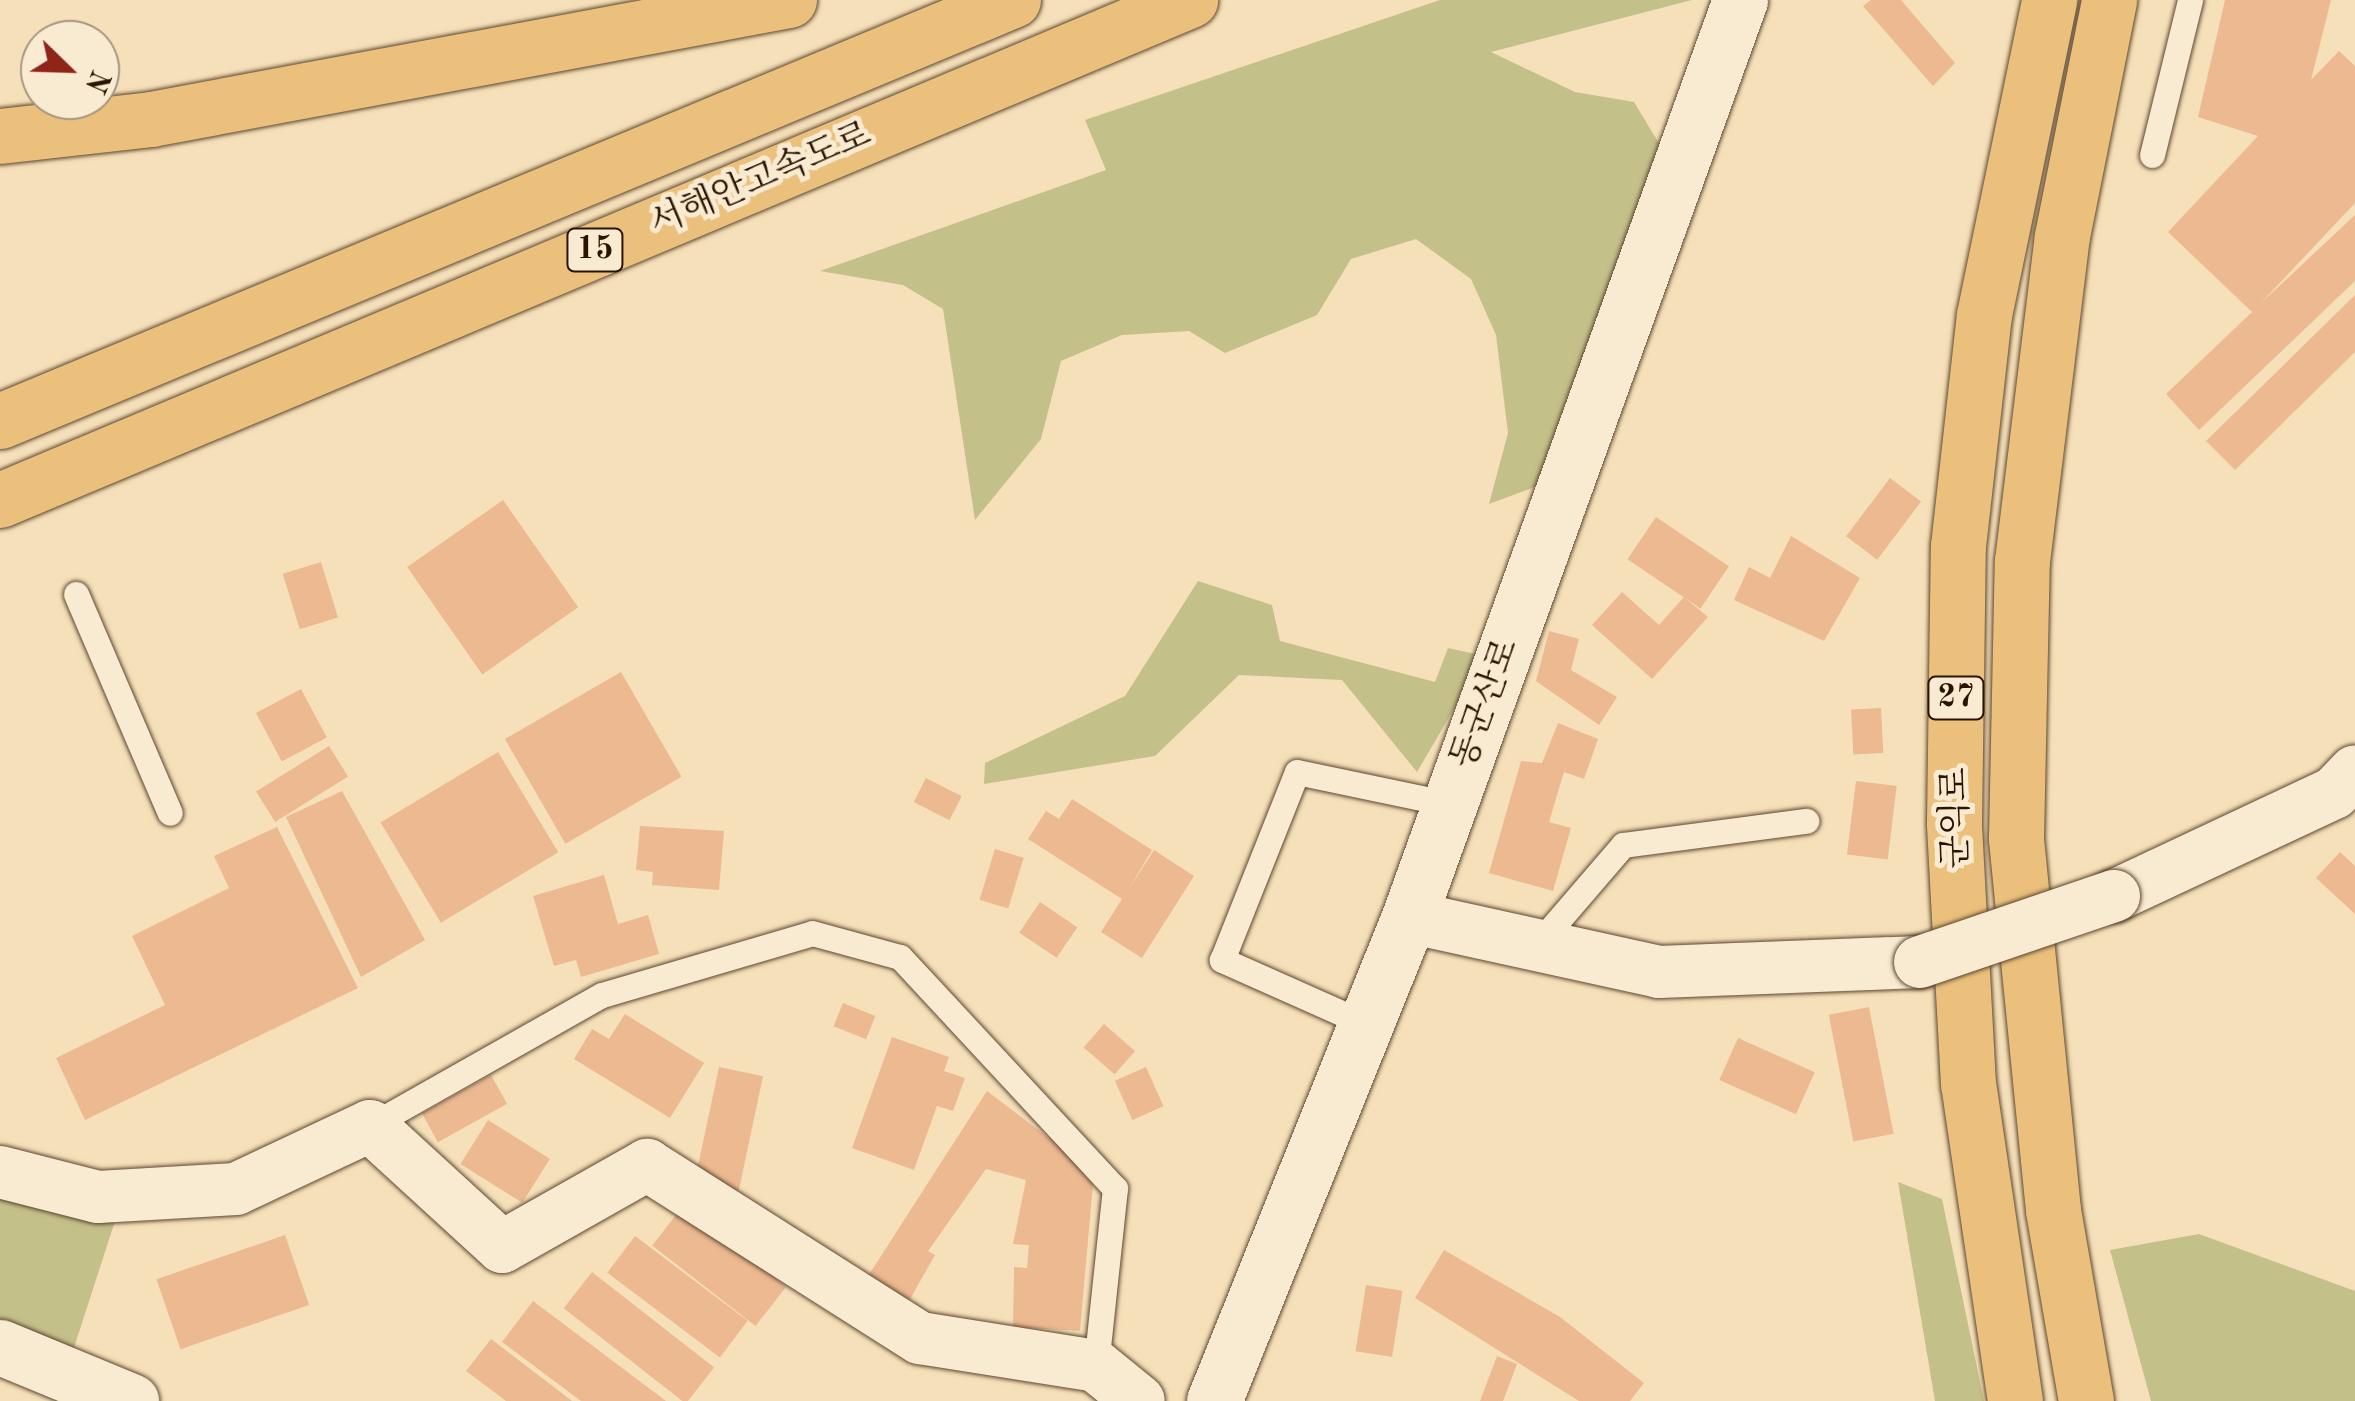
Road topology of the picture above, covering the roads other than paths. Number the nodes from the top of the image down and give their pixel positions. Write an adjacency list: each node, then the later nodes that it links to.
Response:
1 (788, 0): 8 (highway)
2 (1013, 0): 10 (highway, 서해안고속도로 / 15)
3 (1190, 0): 11 (highway, 서해안고속도로 / 15)
4 (1740, 0): 14 (street, 동군산로)
5 (2049, 0): 27 (highway, 군익로 / 27)
6 (2108, 0): 28 (highway, 군익로 / 27)
7 (2190, 0): 9 (lane)
8 (0, 136)
9 (2152, 155)
10 (0, 422)
11 (0, 500)
12 (76, 594): 15 (lane)
13 (2355, 771): 18 (street, bridge)
14 (1450, 804): 17 (street, 동군산로); 19 (lane)
15 (170, 813)
16 (1806, 822): 18 (lane)
17 (1410, 917): 18 (street); 19 (street, 동군산로)
18 (1537, 945)
19 (1366, 1024): 26 (street, 동군산로)
20 (370, 1126): 21 (street); 23 (street); 23 (lane)
21 (0, 1172)
22 (0, 1347): 24 (street)
23 (1096, 1366): 25 (street)
24 (131, 1401)
25 (1139, 1401)
26 (1214, 1401)
27 (2015, 1401)
28 (2086, 1401)

